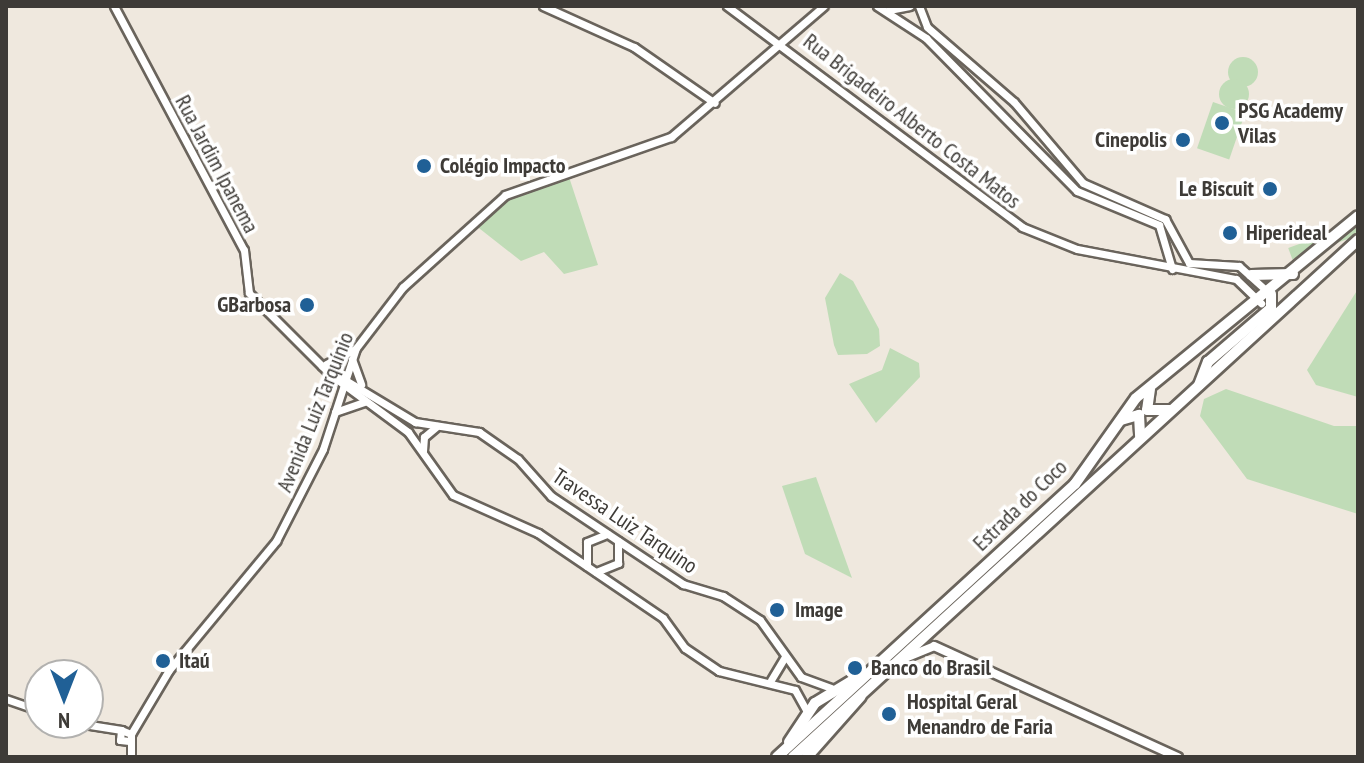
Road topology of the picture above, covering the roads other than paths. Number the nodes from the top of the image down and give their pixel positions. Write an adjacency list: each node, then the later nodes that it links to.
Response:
1 (114, 6): 28 (street, Rua Jardim Ipanema)
2 (543, 6): 11 (street)
3 (727, 6): 9 (street, Rua Brigadeiro Alberto Costa Matos)
4 (824, 6): 9 (street, Avenida Luiz Tarquínio)
5 (877, 6): 8 (street)
6 (910, 6): 8 (street)
7 (919, 6): 10 (street)
8 (887, 10): 12 (street)
9 (781, 42): 11 (street, Avenida Luiz Tarquínio); 18 (street, Rua Brigadeiro Alberto Costa Matos)
10 (1006, 96): 12 (street); 13 (street)
11 (715, 103): 26 (street, Avenida Luiz Tarquínio)
12 (995, 106): 14 (street)
13 (1023, 113): 14 (street); 19 (street)
14 (1011, 124): 17 (street)
15 (1357, 215): 21 (highway, Estrada do Coco)
16 (1358, 240): 32 (highway, Estrada do Coco)
17 (1166, 245): 18 (street); 20 (street)
18 (1157, 265): 20 (street, Rua Brigadeiro Alberto Costa Matos)
19 (1242, 268): 22 (street); 23 (street)
20 (1172, 269): 23 (street, Rua Brigadeiro Alberto Costa Matos)
21 (1293, 274): 22 (highway); 24 (highway, Estrada do Coco)
22 (1251, 275): 24 (street)
23 (1236, 279): 25 (street)
24 (1271, 294): 25 (highway, Estrada do Coco); 32 (highway)
25 (1261, 303): 30 (highway, Estrada do Coco)
26 (356, 348): 27 (street, Avenida Luiz Tarquínio); 28 (street)
27 (352, 359): 29 (street, Avenida Luiz Tarquínio); 33 (street)
28 (321, 365): 29 (street, Rua Jardim Ipanema); 31 (street, Rua Jardim Ipanema)
29 (346, 376): 31 (street, Avenida Luiz Tarquínio); 33 (street, Travessa Luiz Tarquino)
30 (1153, 384): 35 (highway); 38 (highway, Estrada do Coco)
31 (343, 385): 34 (street); 36 (street, Avenida Luiz Tarquínio)
32 (1199, 385): 35 (highway, Estrada do Coco)
33 (362, 386): 37 (street, Travessa Luiz Tarquino)
34 (366, 402): 36 (street); 39 (street)
35 (1173, 408): 41 (highway, Estrada do Coco)
36 (334, 413): 56 (street, Avenida Luiz Tarquínio)
37 (410, 418): 39 (street); 40 (street, Travessa Luiz Tarquino)
38 (1116, 423): 41 (highway); 50 (highway, Estrada do Coco)
39 (399, 424): 42 (street)
40 (439, 426): 42 (street); 43 (street, Travessa Luiz Tarquino)
41 (1138, 442): 46 (highway, Estrada do Coco)
42 (423, 453): 45 (street)
43 (610, 534): 44 (street, Travessa Luiz Tarquino); 45 (street)
44 (618, 540): 45 (street); 48 (street, Travessa Luiz Tarquino)
45 (591, 571): 51 (street)
46 (938, 623): 47 (main road); 49 (highway, Estrada do Coco)
47 (934, 646): 49 (main road); 60 (main road)
48 (785, 657): 51 (street); 52 (street, Travessa Luiz Tarquino)
49 (887, 669): 53 (highway, Estrada do Coco)
50 (872, 670): 52 (highway); 57 (highway, Estrada do Coco)
51 (765, 682): 54 (street)
52 (831, 688): 54 (highway)
53 (863, 692): 57 (highway, Estrada do Coco); 59 (highway)
54 (807, 712): 57 (highway)
55 (104, 730): 56 (street)
56 (124, 735): 58 (street)
57 (785, 755)
58 (131, 757)
59 (807, 757)
60 (1178, 757)

